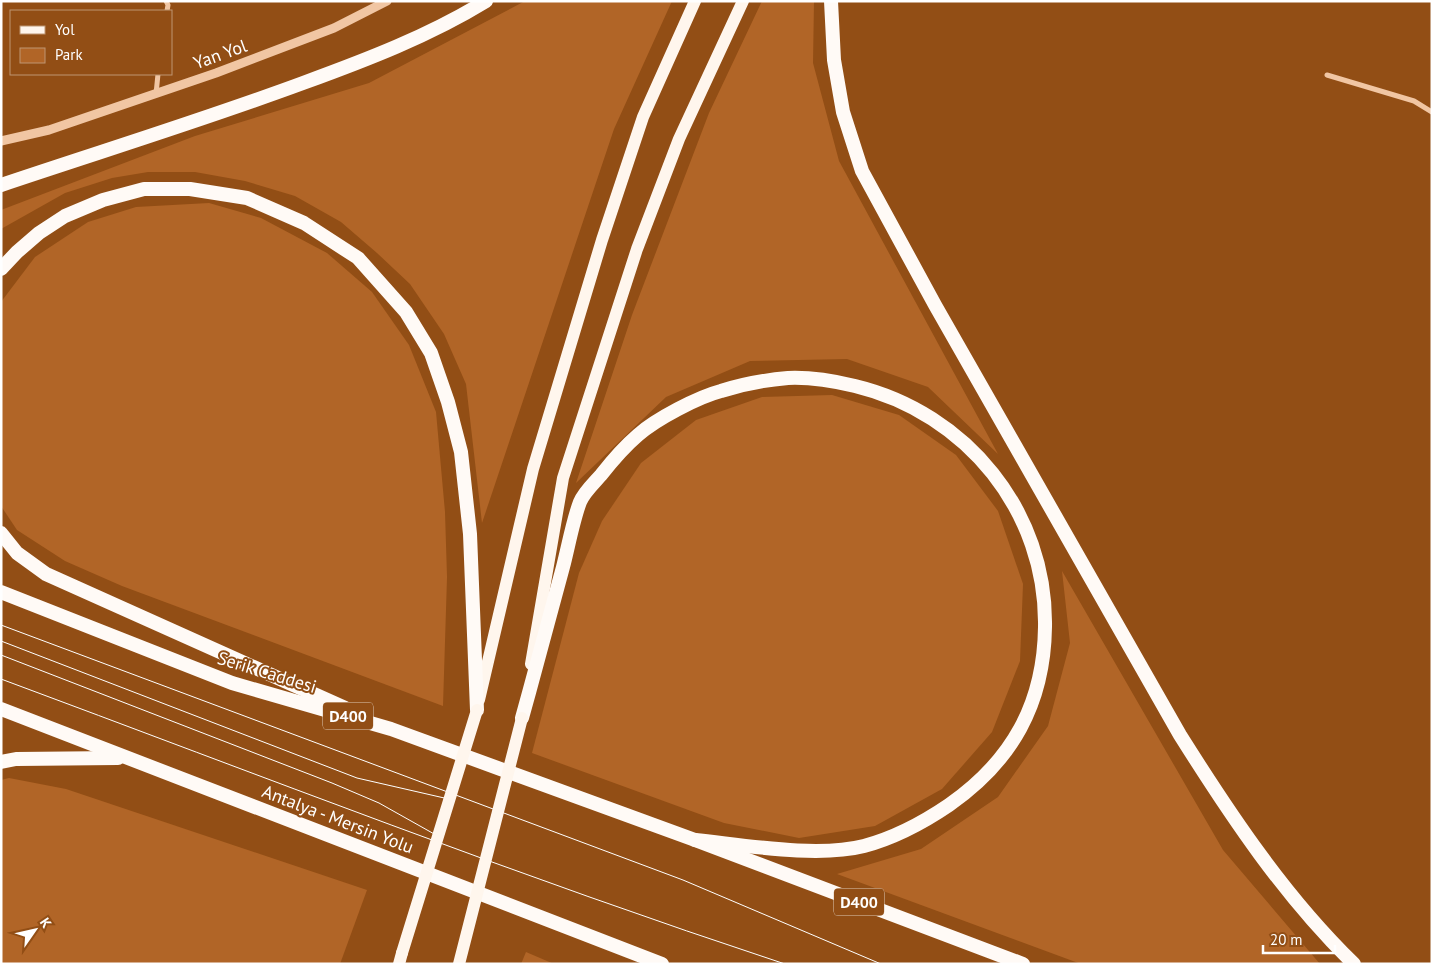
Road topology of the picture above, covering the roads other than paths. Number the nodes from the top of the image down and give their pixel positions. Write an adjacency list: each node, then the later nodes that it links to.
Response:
1 (387, 1): 8 (street, Yan Yol)
2 (486, 1): 11 (highway)
3 (695, 1): 16 (main road)
4 (744, 1): 17 (main road)
5 (831, 1): 26 (highway)
6 (158, 75): 8 (street)
7 (1327, 75): 9 (street)
8 (156, 94): 10 (street, Yan Yol)
9 (1432, 112)
10 (1, 141)
11 (1, 185)
12 (1, 269): 16 (highway)
13 (1, 533): 18 (highway)
14 (1, 592): 18 (highway, Serik Caddesi / D400)
15 (1, 710): 19 (highway, Antalya - Mersin Yolu)
16 (477, 710): 22 (main road, bridge)
17 (522, 718): 21 (highway); 23 (main road, bridge)
18 (391, 729): 21 (highway, Serik Caddesi / D400)
19 (127, 758): 20 (highway); 24 (highway, Antalya - Mersin Yolu)
20 (1, 762)
21 (695, 840): 25 (highway, D400)
22 (401, 958)
23 (459, 964)
24 (662, 964)
25 (1023, 964)
26 (1354, 964)

